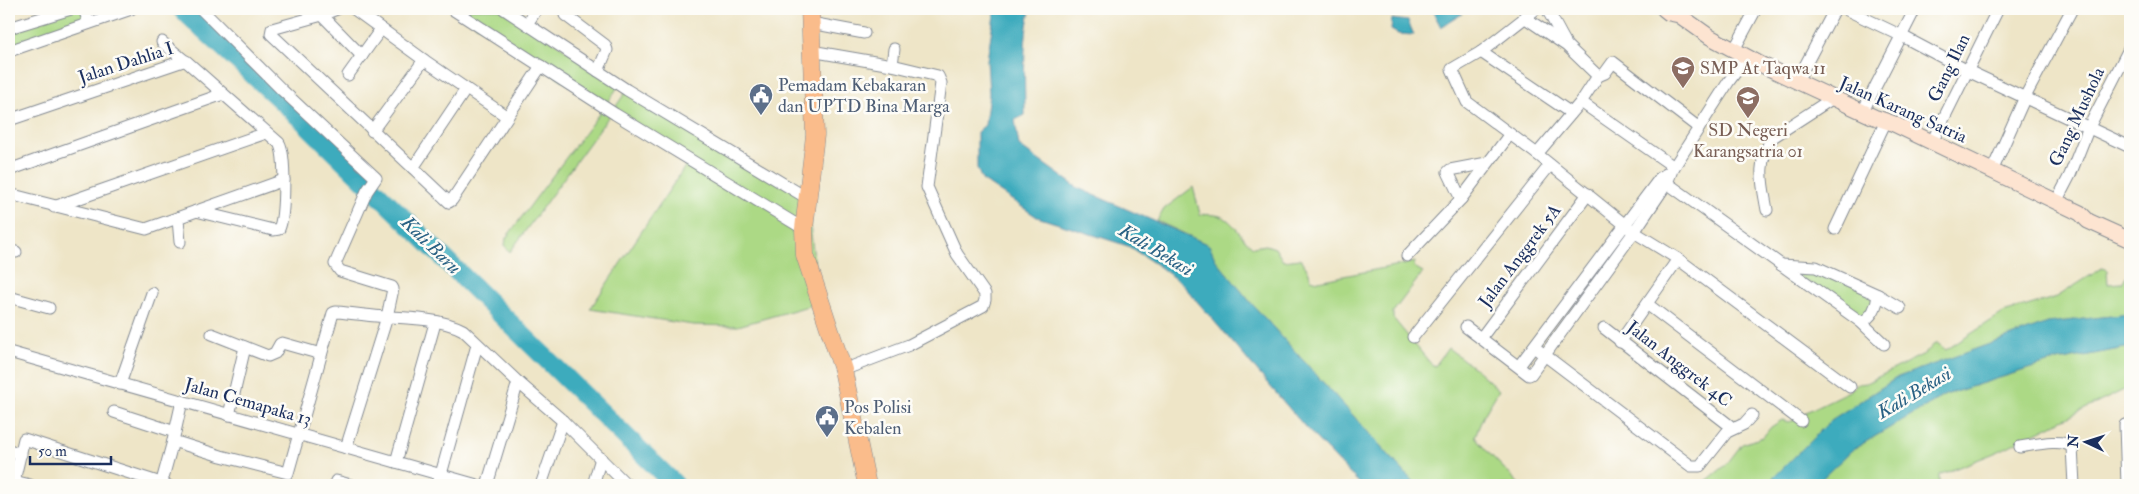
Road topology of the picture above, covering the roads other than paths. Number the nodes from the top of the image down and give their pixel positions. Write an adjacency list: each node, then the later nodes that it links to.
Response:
1 (71, 9): 26 (street)
2 (84, 9): 24 (street)
3 (131, 9): 24 (street)
4 (201, 9): 97 (street)
5 (337, 9): 20 (street)
6 (354, 9): 27 (street)
7 (452, 9): 42 (street)
8 (504, 9): 25 (street)
9 (537, 9): 25 (street)
10 (1536, 9): 23 (street)
11 (1547, 9): 31 (street)
12 (1664, 9): 19 (street, Jalan Karang Satria)
13 (1756, 9): 37 (street)
14 (1836, 9): 47 (street)
15 (1844, 9): 29 (street)
16 (1915, 9): 29 (street)
17 (1998, 9): 44 (street, Gang Ilan)
18 (2072, 9): 50 (street)
19 (1681, 12): 37 (street, Jalan Karang Satria)
20 (322, 15): 38 (street); 60 (street)
21 (565, 16): 43 (street)
22 (811, 16): 28 (street); 33 (main road)
23 (1524, 17): 31 (street); 36 (street)
24 (89, 23): 35 (street)
25 (527, 24): 43 (street)
26 (9, 28)
27 (380, 29): 38 (street); 39 (street)
28 (864, 32)
29 (1902, 36): 44 (street); 53 (street)
30 (162, 42): 40 (street)
31 (1567, 46): 46 (street)
32 (2130, 47): 58 (street, Gang Mushola)
33 (811, 50): 41 (street); 76 (main road)
34 (894, 50): 41 (street)
35 (9, 51)
36 (1480, 52): 54 (street); 62 (street)
37 (1740, 54): 47 (street, Jalan Karang Satria); 59 (street)
38 (362, 56): 45 (street)
39 (424, 60): 48 (street); 60 (street)
40 (186, 61): 49 (street, Jalan Dahlia I); 56 (street, Jalan Dahlia I)
41 (892, 65): 114 (street)
42 (541, 66): 55 (street); 84 (street)
43 (598, 70): 76 (street)
44 (1968, 71): 50 (street); 63 (street, Gang Ilan)
45 (348, 75)
46 (1598, 76): 52 (street); 59 (street)
47 (1797, 81): 51 (street, Jalan Karang Satria)
48 (466, 89): 55 (street); 68 (street)
49 (223, 94): 61 (street, Jalan Dahlia I); 70 (street)
50 (2025, 97): 58 (street); 71 (street)
51 (1833, 98): 53 (street, Jalan Karang Satria); 80 (street)
52 (1581, 102): 54 (street); 69 (street)
53 (1863, 112): 57 (street, Jalan Karang Satria)
54 (1571, 113): 65 (street)
55 (506, 116): 68 (street)
56 (9, 120)
57 (1886, 121): 63 (street, Jalan Karang Satria); 85 (street)
58 (2089, 127): 64 (street); 78 (street, Gang Mushola)
59 (1698, 128): 69 (street)
60 (372, 131): 68 (street)
61 (266, 133): 72 (street, Jalan Dahlia I); 79 (street)
62 (1510, 134): 65 (street); 66 (street)
63 (1932, 142): 71 (street, Jalan Karang Satria)
64 (2130, 147)
65 (1537, 154): 67 (street)
66 (1487, 163): 77 (street); 77 (street)
67 (1550, 165): 75 (street); 103 (street)
68 (412, 168)
69 (1673, 168): 73 (street)
70 (9, 170)
71 (1992, 172): 78 (street, Jalan Karang Satria)
72 (284, 180): 81 (street); 81 (street, Jalan Dahlia I)
73 (1663, 181): 83 (street); 90 (street)
74 (9, 194): 79 (street)
75 (1588, 194): 83 (street); 104 (street, Jalan Anggrek 5A)
76 (807, 198): 84 (main road)
77 (1461, 199): 88 (street)
78 (2056, 202): 86 (street, Jalan Karang Satria)
79 (54, 207): 82 (street)
80 (1767, 210)
81 (196, 211): 82 (street)
82 (178, 219): 87 (street)
83 (1630, 228): 89 (street); 109 (street); 112 (street)
84 (804, 229): 114 (main road)
85 (1835, 229)
86 (2130, 238)
87 (180, 242)
88 (1407, 256)
89 (1678, 259): 94 (street); 117 (street)
90 (1781, 265): 92 (street); 98 (street)
91 (152, 293): 116 (street)
92 (1878, 295): 96 (street); 98 (street)
93 (9, 296): 95 (street)
94 (1647, 304): 105 (street); 123 (street)
95 (49, 308)
96 (1900, 308)
97 (387, 317): 99 (street); 111 (street); 129 (street)
98 (1861, 322): 106 (street)
99 (435, 323): 107 (street); 133 (street)
100 (1466, 327): 104 (street)
101 (1604, 328): 105 (street, Jalan Anggrek 4C)
102 (212, 334): 108 (street)
103 (1413, 337)
104 (1480, 338): 113 (street)
105 (1620, 342): 125 (street, Jalan Anggrek 4C)
106 (1884, 344)
107 (477, 345): 115 (street); 134 (street)
108 (245, 347): 111 (street); 120 (street)
109 (1534, 347): 112 (street); 113 (street)
110 (9, 352): 116 (street, Jalan Cemapaka 13)
111 (321, 354): 126 (street)
112 (1545, 357): 113 (street); 125 (street)
113 (1519, 366)
114 (843, 370): 145 (main road)
115 (518, 382): 122 (street); 141 (street)
116 (120, 384): 118 (street, Jalan Cemapaka 13)
117 (1850, 387)
118 (182, 401): 120 (street, Jalan Cemapaka 13); 127 (street)
119 (114, 412): 127 (street)
120 (229, 414): 126 (street, Jalan Cemapaka 13)
121 (1752, 415): 125 (street)
122 (563, 421): 132 (street); 142 (street)
123 (1801, 421)
124 (2125, 425): 147 (street)
125 (1733, 428)
126 (300, 435): 127 (street); 129 (street, Jalan Cemapaka 13)
127 (174, 436): 137 (street)
128 (2020, 447): 146 (street)
129 (346, 448): 133 (street, Jalan Cemapaka 13)
130 (9, 450): 131 (street)
131 (21, 454): 136 (street); 137 (street)
132 (601, 458): 143 (street); 144 (street)
133 (396, 462): 134 (street, Jalan Cemapaka 13)
134 (439, 480): 140 (street, Jalan Cemapaka 13)
135 (336, 481): 139 (street)
136 (13, 483): 138 (street)
137 (163, 484)
138 (30, 485)
139 (351, 485)
140 (477, 485)
141 (487, 485)
142 (541, 485)
143 (593, 485)
144 (627, 485)
145 (867, 485)
146 (2074, 485)
147 (2127, 485)

